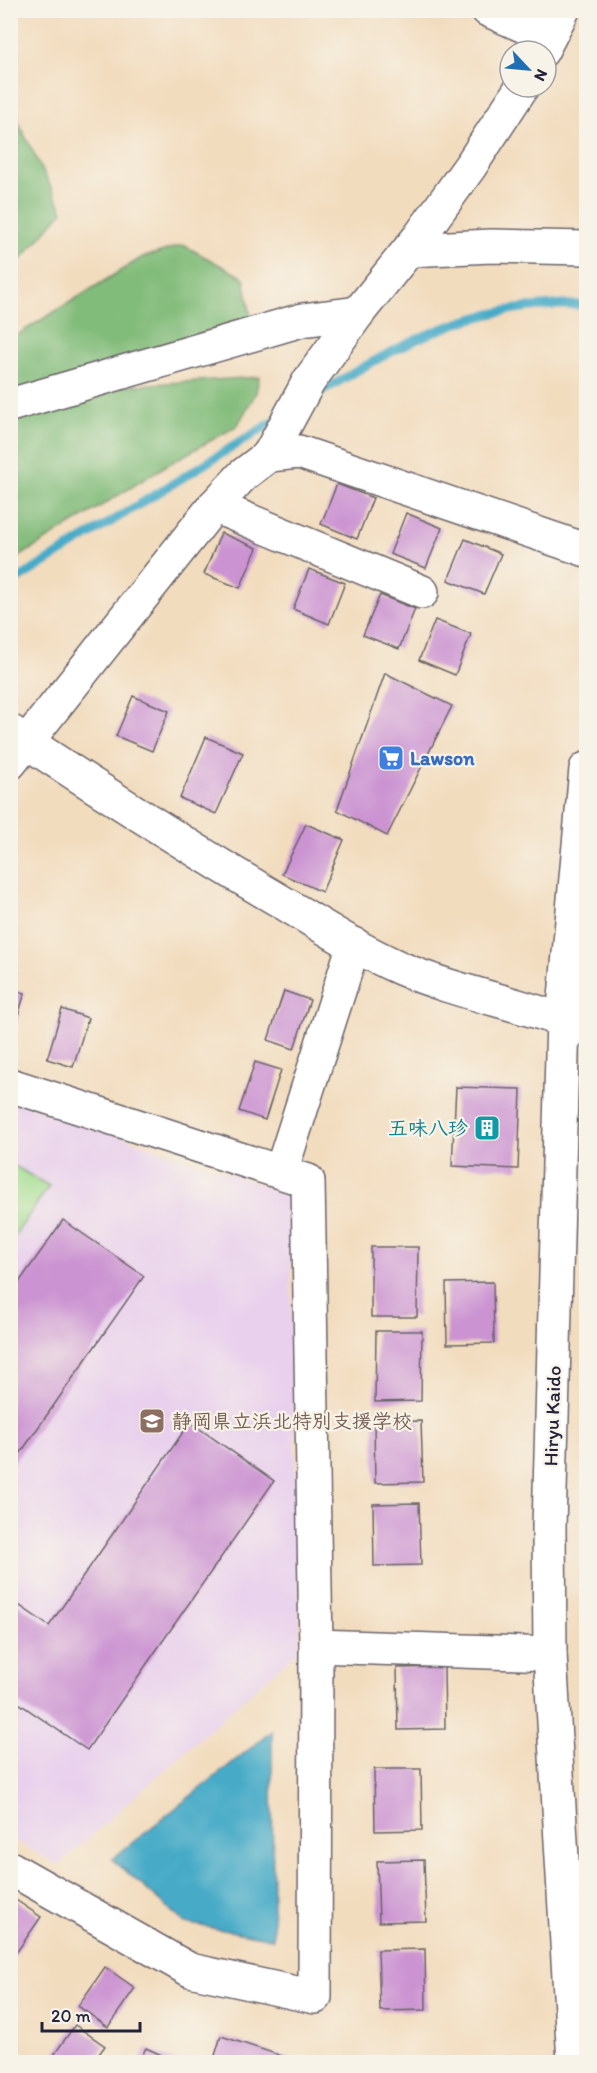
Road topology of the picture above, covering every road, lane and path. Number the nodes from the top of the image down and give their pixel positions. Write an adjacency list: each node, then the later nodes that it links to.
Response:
1 (488, 10): 2 (main road)
2 (551, 33)
3 (514, 99): 5 (main road)
4 (586, 248): 5 (main road)
5 (409, 250): 6 (main road)
6 (358, 313): 7 (main road); 8 (main road)
7 (10, 405)
8 (272, 448): 9 (main road); 10 (main road)
9 (214, 506): 11 (main road); 12 (main road)
10 (586, 549)
11 (422, 592)
12 (16, 745): 14 (main road)
13 (586, 769): 15 (main road, Hiryu Kaido)
14 (354, 944): 15 (main road); 17 (main road)
15 (575, 1024): 19 (main road, Hiryu Kaido)
16 (10, 1085): 17 (main road)
17 (281, 1172): 18 (main road)
18 (316, 1646): 19 (main road); 20 (main road)
19 (550, 1654): 21 (main road, Hiryu Kaido)
20 (10, 1868)
21 (574, 2062)

